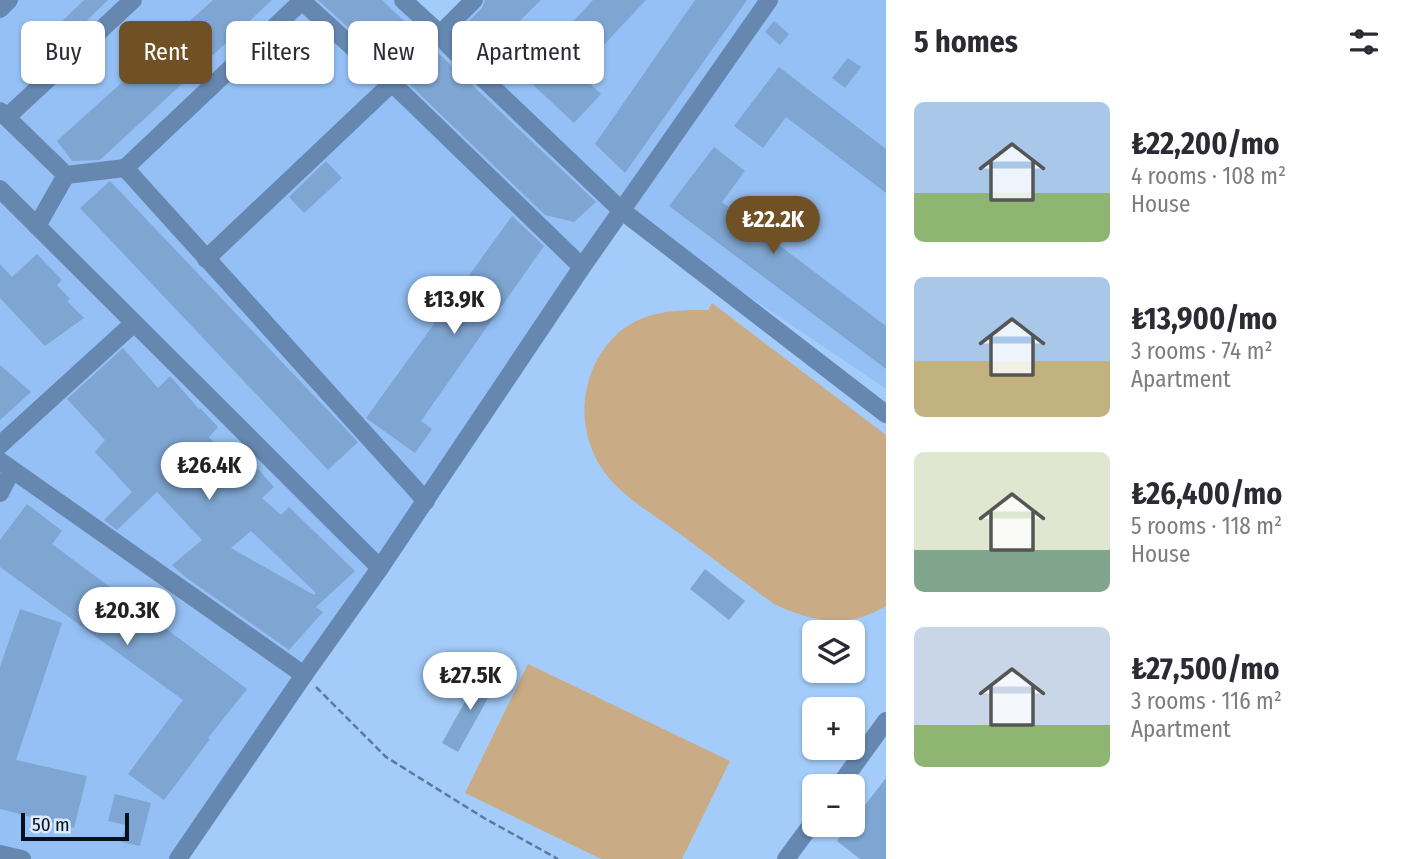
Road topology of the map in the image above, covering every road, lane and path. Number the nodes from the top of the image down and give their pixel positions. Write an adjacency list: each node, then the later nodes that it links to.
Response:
1 (9, 0): 7 (street)
2 (133, 0): 12 (street)
3 (403, 0): 8 (street)
4 (474, 0): 8 (street)
5 (769, 0): 16 (street)
6 (302, 1): 9 (street); 13 (street)
7 (0, 9)
8 (440, 34): 16 (street)
9 (348, 43)
10 (391, 84): 18 (street)
11 (393, 84): 19 (street)
12 (3, 114): 14 (street)
13 (125, 168): 14 (street); 18 (street)
14 (66, 175): 17 (street)
15 (0, 189): 17 (street)
16 (621, 210): 19 (street); 21 (street)
17 (37, 226): 20 (street)
18 (206, 260): 25 (street)
19 (582, 267): 25 (street)
20 (134, 323): 22 (street); 26 (street)
21 (886, 414)
22 (0, 445)
23 (6, 466): 24 (street); 27 (street)
24 (0, 493)
25 (426, 501): 26 (street)
26 (380, 568): 27 (street)
27 (304, 675): 33 (street); 34 (path)
28 (886, 721): 29 (street)
29 (848, 774)
30 (802, 837): 35 (street)
31 (0, 854): 32 (street)
32 (22, 859)
33 (178, 859)
34 (558, 859)
35 (786, 859)

